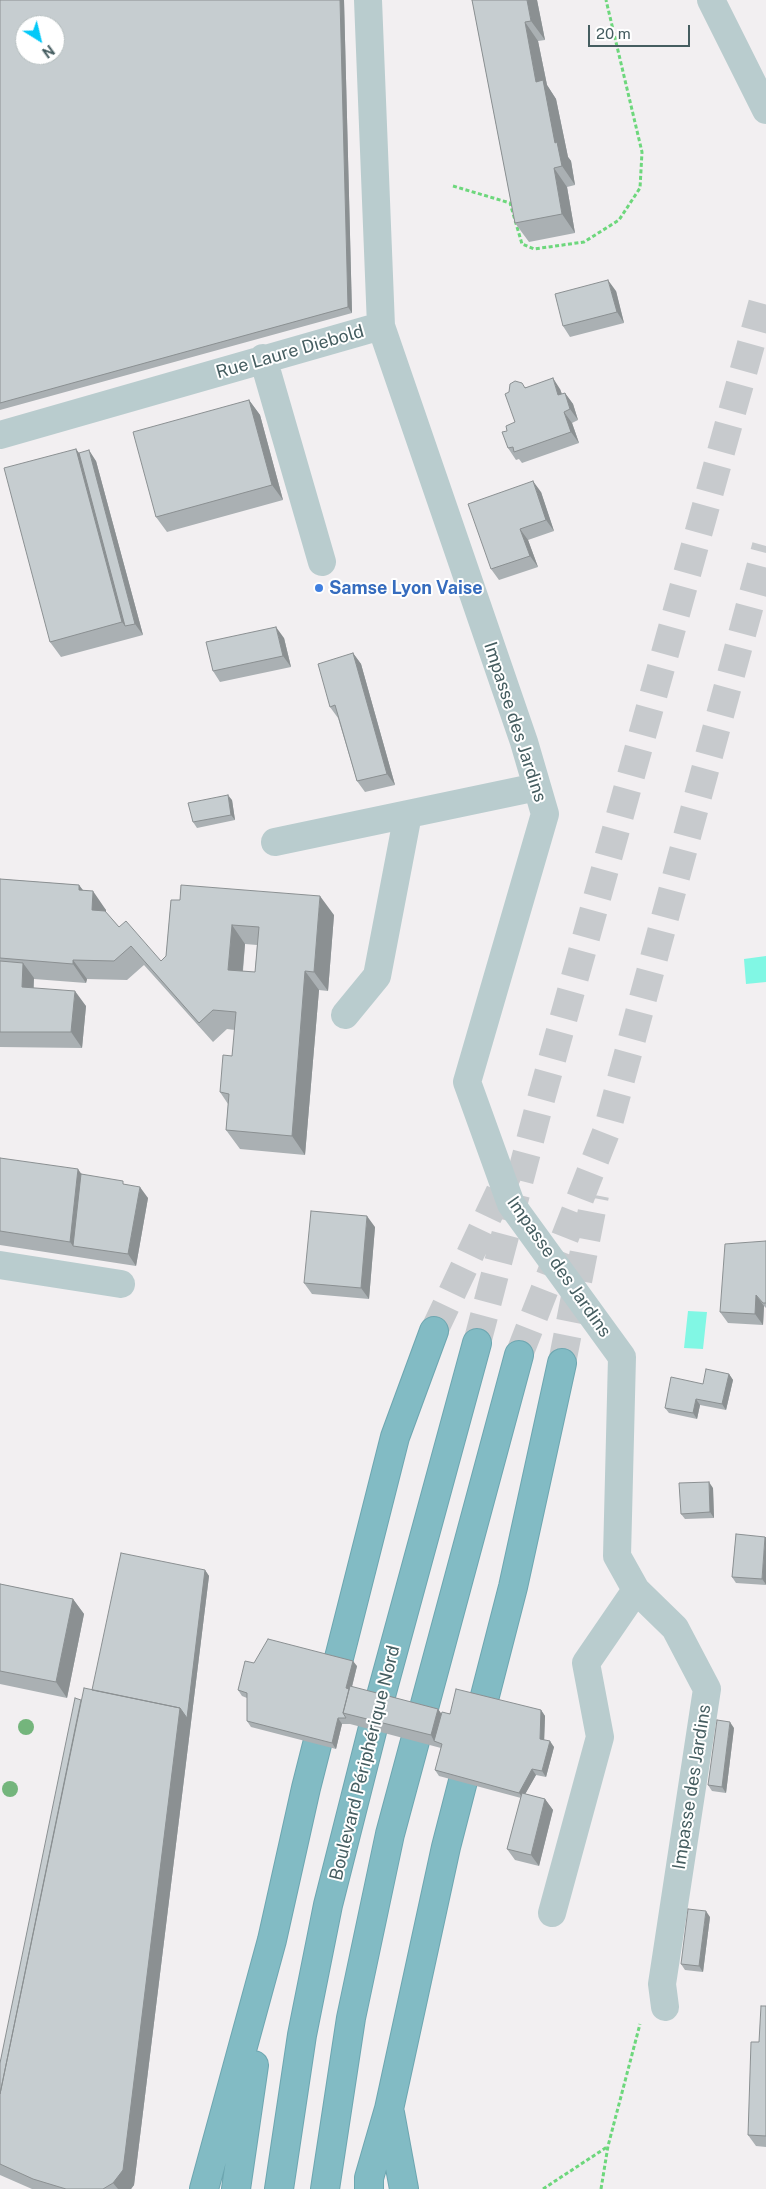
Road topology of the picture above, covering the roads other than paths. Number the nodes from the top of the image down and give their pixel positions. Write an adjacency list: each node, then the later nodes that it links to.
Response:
1 (368, 0): 4 (street, Rue Laure Diebold)
2 (710, 0): 3 (street)
3 (766, 110)
4 (381, 326): 5 (street, Rue Laure Diebold); 8 (street, Impasse des Jardins)
5 (263, 358): 6 (street, Rue Laure Diebold); 7 (street)
6 (0, 434)
7 (322, 562)
8 (537, 787): 9 (street); 18 (street, Impasse des Jardins)
9 (408, 814): 10 (street); 11 (street)
10 (275, 842)
11 (345, 1016)
12 (0, 1265): 13 (street)
13 (121, 1284)
14 (434, 1331): 20 (highway)
15 (477, 1343): 25 (highway, Boulevard Périphérique Nord)
16 (519, 1355): 26 (highway)
17 (562, 1363): 22 (highway)
18 (636, 1590): 19 (street); 21 (street, Impasse des Jardins)
19 (552, 1913)
20 (272, 1940): 23 (highway); 24 (highway)
21 (663, 1996)
22 (389, 2109): 27 (highway); 28 (highway)
23 (204, 2189)
24 (236, 2189)
25 (279, 2189)
26 (325, 2189)
27 (369, 2189)
28 (404, 2189)

